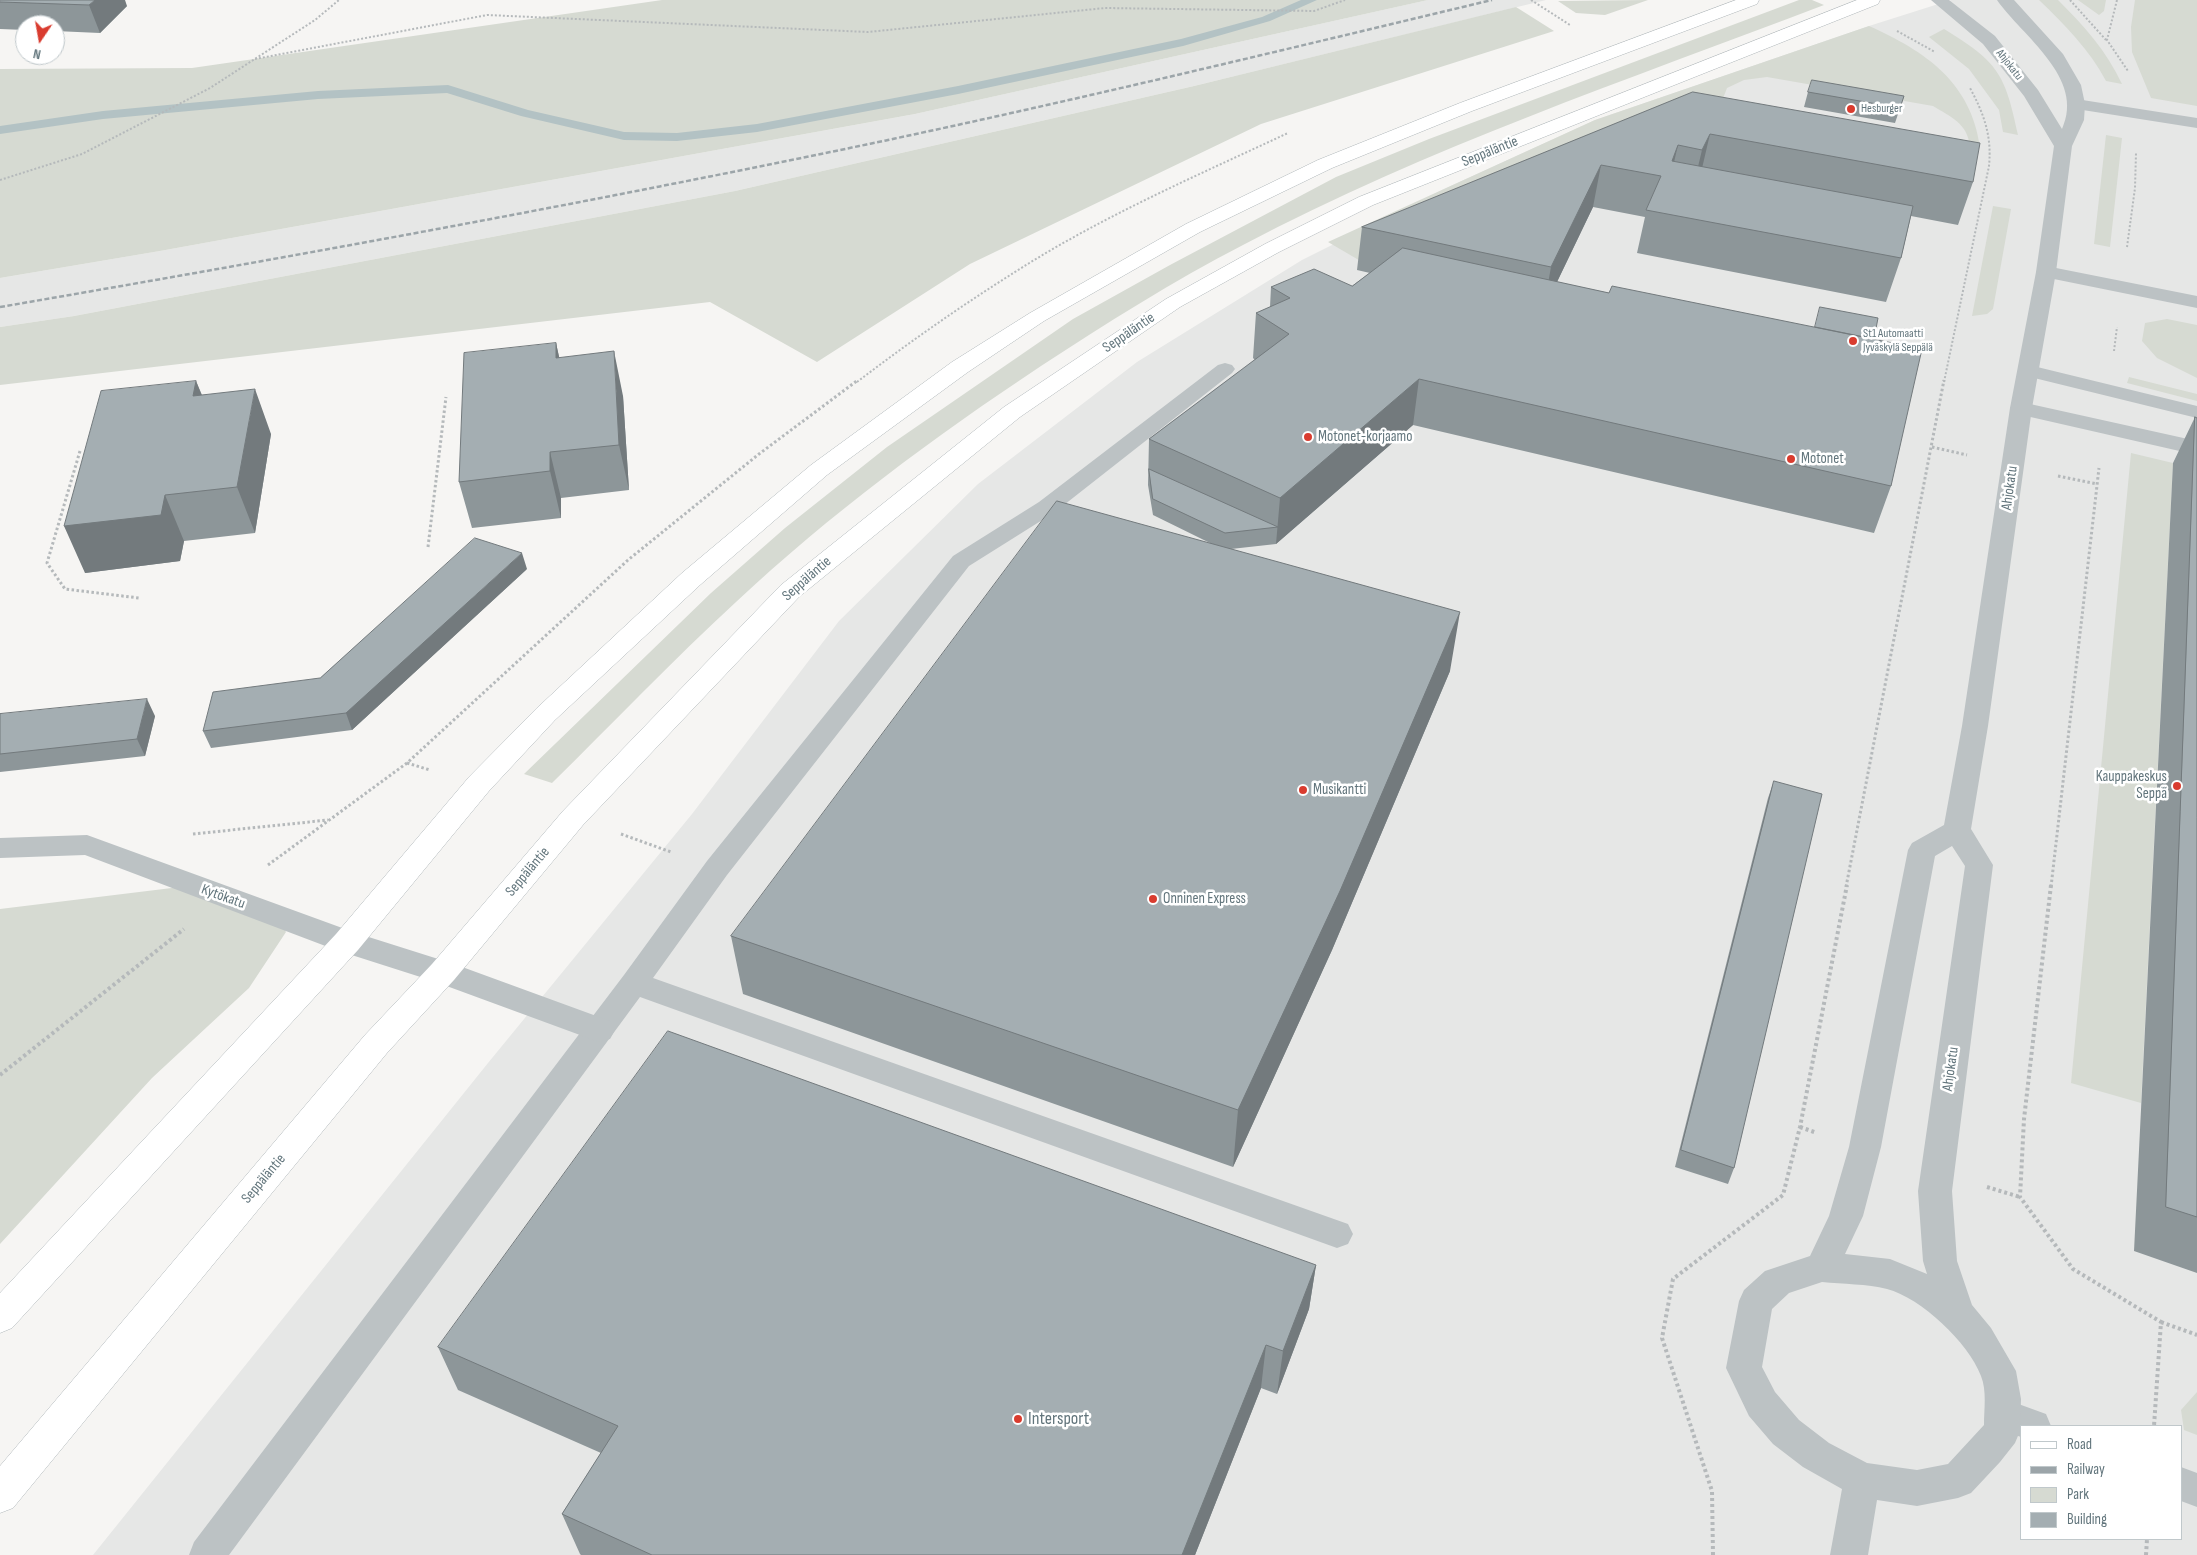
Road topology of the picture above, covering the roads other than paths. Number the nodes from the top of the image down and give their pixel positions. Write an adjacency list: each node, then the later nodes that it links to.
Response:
1 (1751, 0): 19 (main road)
2 (1872, 0): 20 (main road, Seppäläntie)
3 (1939, 0): 7 (street, Ahjokatu)
4 (2005, 0): 5 (street, Ahjokatu)
5 (2076, 104): 6 (lane); 7 (street, Ahjokatu)
6 (2197, 123)
7 (2063, 146): 8 (street, Ahjokatu)
8 (2046, 272): 9 (lane); 11 (street, Ahjokatu)
9 (2197, 302)
10 (1225, 369): 15 (lane)
11 (2028, 371): 12 (street, Ahjokatu); 13 (lane)
12 (2021, 408): 14 (lane); 17 (street, Ahjokatu)
13 (2197, 412)
14 (2197, 448)
15 (1047, 507): 16 (lane); 21 (lane)
16 (1076, 515)
17 (1957, 830): 24 (street); 25 (street, Ahjokatu)
18 (0, 848): 19 (street, Kytökatu)
19 (347, 942): 20 (street, Kytökatu); 26 (main road)
20 (443, 972): 22 (street, Kytökatu); 31 (main road, Seppäläntie)
21 (634, 983): 22 (lane); 23 (lane)
22 (599, 1030): 32 (lane)
23 (1337, 1234)
24 (1822, 1267): 25 (street); 28 (street)
25 (1957, 1313): 27 (street)
26 (0, 1317)
27 (2018, 1420): 28 (street)
28 (1862, 1480): 33 (street)
29 (2182, 1484): 30 (lane)
30 (2197, 1490)
31 (0, 1495)
32 (207, 1555)
33 (1849, 1555)

